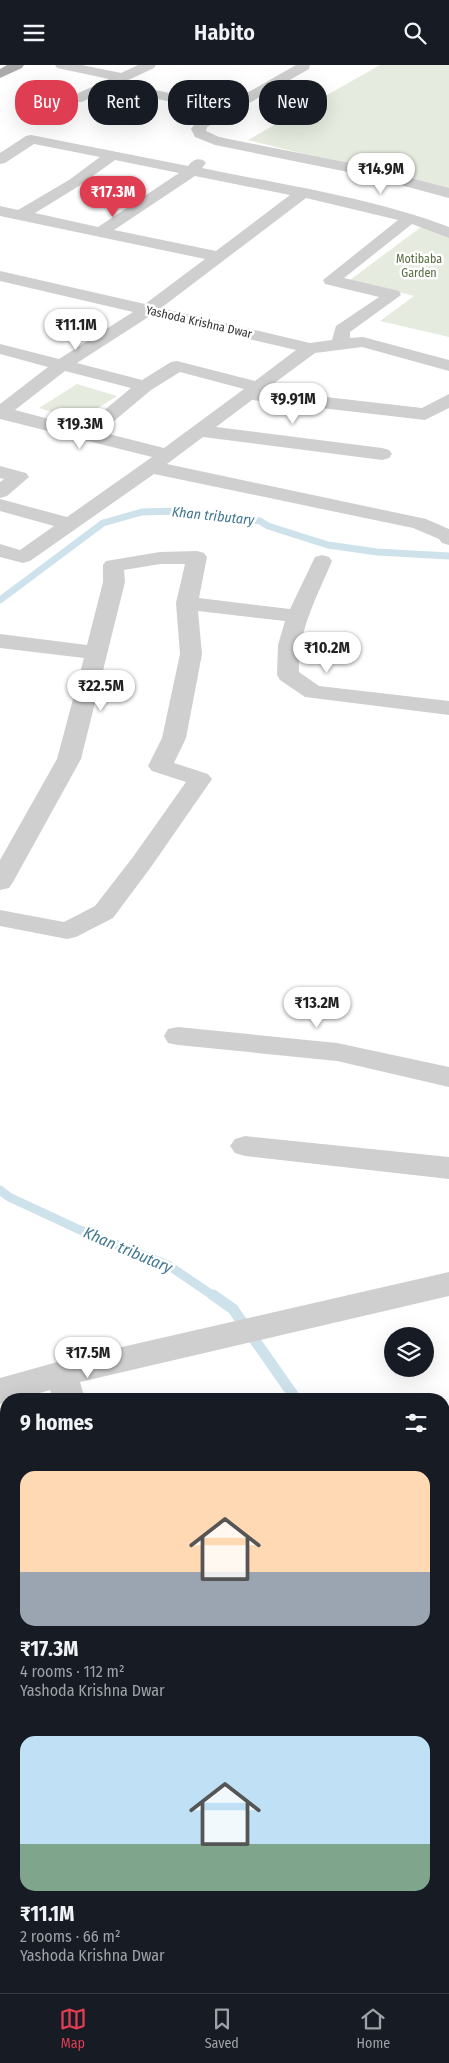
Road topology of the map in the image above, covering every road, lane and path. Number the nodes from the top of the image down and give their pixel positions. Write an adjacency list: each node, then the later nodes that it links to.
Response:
1 (17, 65): 5 (main road)
2 (62, 65): 6 (street)
3 (150, 65): 7 (street)
4 (297, 65): 9 (street)
5 (0, 74)
6 (111, 80)
7 (116, 80)
8 (88, 94): 10 (street)
9 (249, 96)
10 (78, 99)
11 (201, 125): 12 (street)
12 (215, 141): 15 (street); 16 (street)
13 (112, 155): 14 (street); 16 (street); 20 (street)
14 (0, 160)
15 (338, 165): 17 (street); 18 (street)
16 (192, 171): 17 (street); 22 (street)
17 (309, 185): 21 (street); 24 (street)
18 (449, 193)
19 (0, 211): 20 (street)
20 (21, 215): 22 (street)
21 (410, 218): 23 (street); 27 (street)
22 (102, 231): 24 (street)
23 (449, 233)
24 (220, 257): 26 (street)
25 (0, 276): 26 (street, Yashoda Krishna Dwar)
26 (148, 310): 28 (street, Yashoda Krishna Dwar); 30 (street)
27 (340, 344): 28 (street); 31 (street)
28 (310, 348): 33 (street)
29 (0, 349): 30 (street)
30 (62, 365): 32 (street); 36 (street)
31 (449, 366)
32 (145, 385): 33 (street); 39 (street)
33 (253, 391): 35 (street); 38 (street)
34 (449, 400): 35 (street)
35 (431, 410): 37 (street)
36 (0, 412): 39 (street)
37 (449, 415)
38 (199, 431): 40 (street); 41 (street)
39 (87, 434): 41 (street)
40 (382, 454)
41 (168, 455): 42 (street)
42 (151, 467): 46 (street); 47 (street)
43 (0, 472): 44 (street)
44 (0, 492)
45 (0, 505): 46 (street)
46 (71, 524): 48 (street)
47 (447, 537)
48 (0, 550)
49 (322, 561): 51 (street)
50 (186, 603): 51 (street); 53 (street); 56 (street)
51 (298, 616): 54 (street)
52 (1, 643): 53 (street)
53 (97, 653): 55 (street)
54 (449, 708)
55 (0, 882)
56 (0, 918)
57 (178, 1036): 58 (street)
58 (449, 1077)
59 (246, 1146): 60 (street)
60 (449, 1168)
61 (449, 1284): 62 (street)
62 (65, 1386): 63 (street)
63 (0, 1391)

